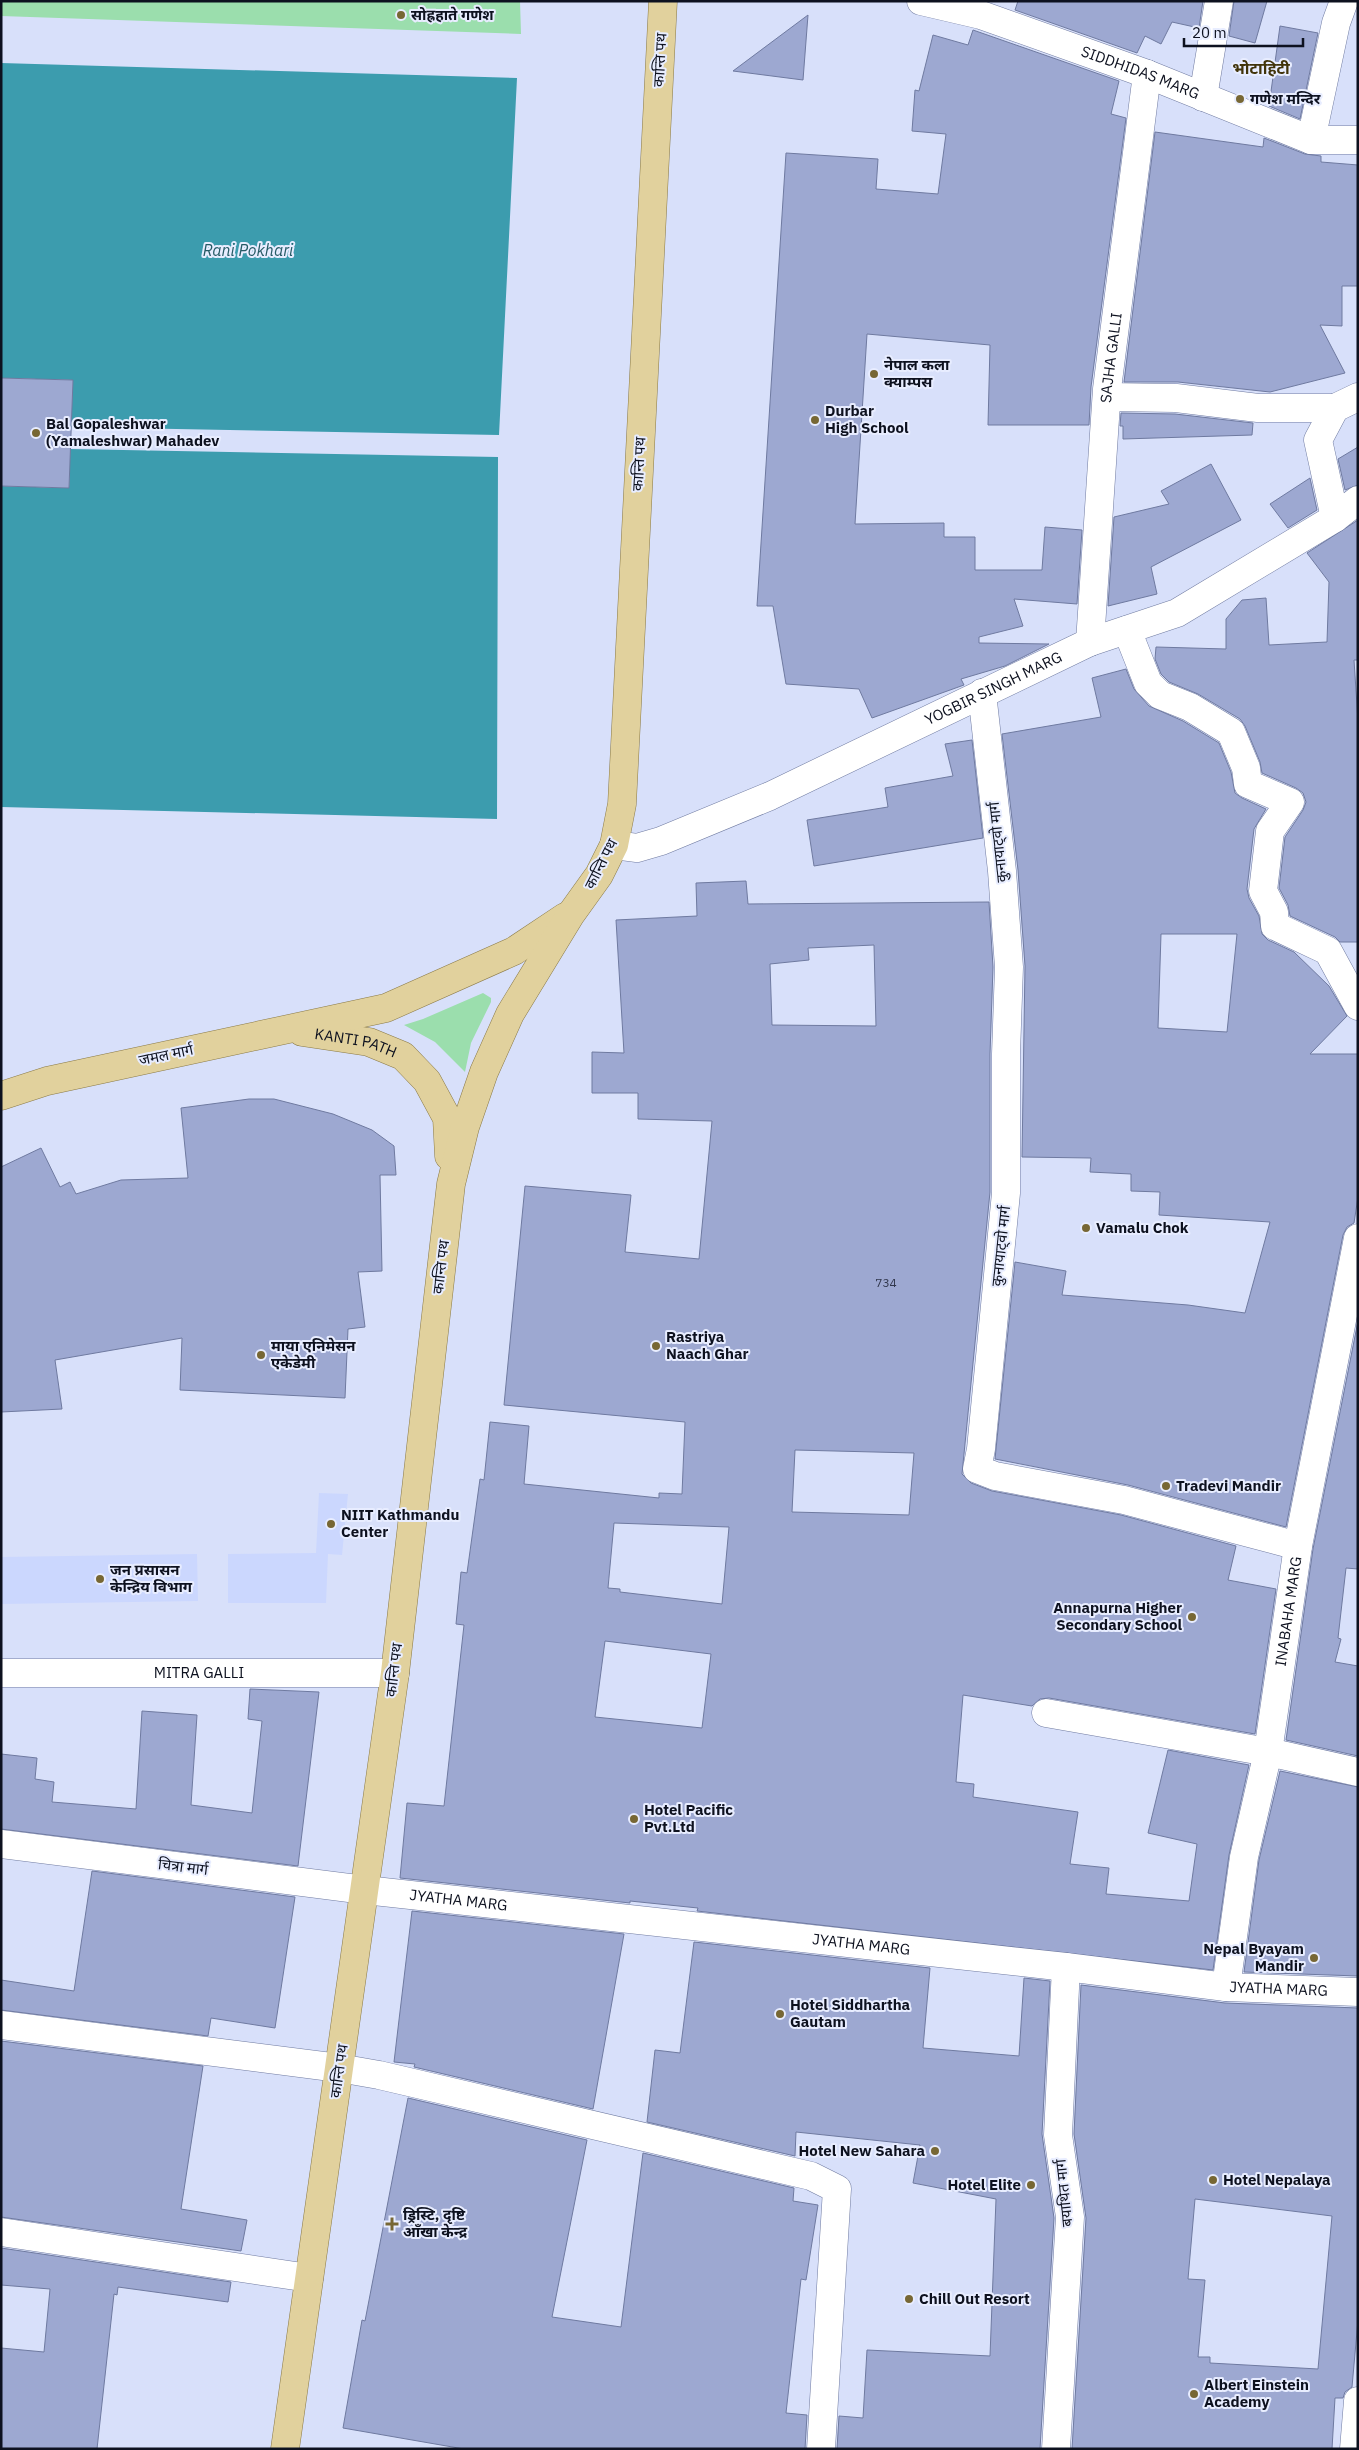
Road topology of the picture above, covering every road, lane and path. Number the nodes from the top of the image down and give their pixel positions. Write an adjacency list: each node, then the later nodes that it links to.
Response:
1 (663, 1): 16 (main road, कान्ति पथ)
2 (921, 1): 5 (street, SIDDHIDAS MARG)
3 (1219, 1): 6 (street)
4 (1344, 1): 7 (street)
5 (1147, 74): 6 (street, SIDDHIDAS MARG); 9 (street, SAJHA GALLI)
6 (1202, 97): 7 (street, SIDDHIDAS MARG)
7 (1311, 140): 8 (street, SIDDHIDAS MARG)
8 (1358, 140)
9 (1107, 397): 10 (street); 14 (street, SAJHA GALLI)
10 (1346, 403): 12 (street)
11 (1358, 500): 12 (street, YOGBIR SINGH MARG)
12 (1335, 518): 13 (street, YOGBIR SINGH MARG)
13 (1127, 630): 14 (street, YOGBIR SINGH MARG); 18 (street)
14 (1090, 642): 15 (street, YOGBIR SINGH MARG)
15 (982, 693): 16 (street, YOGBIR SINGH MARG); 23 (street, कुनायाट्वो मार्ग)
16 (614, 845): 17 (main road, कान्ति पथ)
17 (571, 914): 19 (main road, कान्ति पथ); 21 (main road, कान्ति पथ)
18 (1358, 1006)
19 (286, 1030): 20 (main road, जमल मार्ग); 21 (main road, KANTI PATH)
20 (1, 1096)
21 (451, 1184): 24 (main road, कान्ति पथ)
22 (1358, 1238): 23 (street, INABAHA MARG)
23 (1298, 1546): 27 (street, INABAHA MARG)
24 (394, 1672): 25 (street, MITRA GALLI); 30 (main road, कान्ति पथ)
25 (1, 1673)
26 (1046, 1713): 27 (street)
27 (1268, 1752): 28 (street); 32 (street, INABAHA MARG)
28 (1358, 1772)
29 (1, 1844): 30 (street, चित्रा मार्ग)
30 (364, 1890): 31 (street, JYATHA MARG); 35 (main road, कान्ति पथ)
31 (1066, 1967): 32 (street, JYATHA MARG); 41 (street, बयाथित मार्ग)
32 (1226, 1987): 33 (street, JYATHA MARG)
33 (1358, 1992)
34 (1, 2025): 35 (street)
35 (339, 2068): 37 (main road, कान्ति पथ); 40 (street)
36 (1, 2232): 37 (street)
37 (309, 2278): 39 (main road, कान्ति पथ)
38 (1358, 2401): 42 (street)
39 (285, 2449)
40 (821, 2449)
41 (1056, 2449)
42 (1354, 2449)

